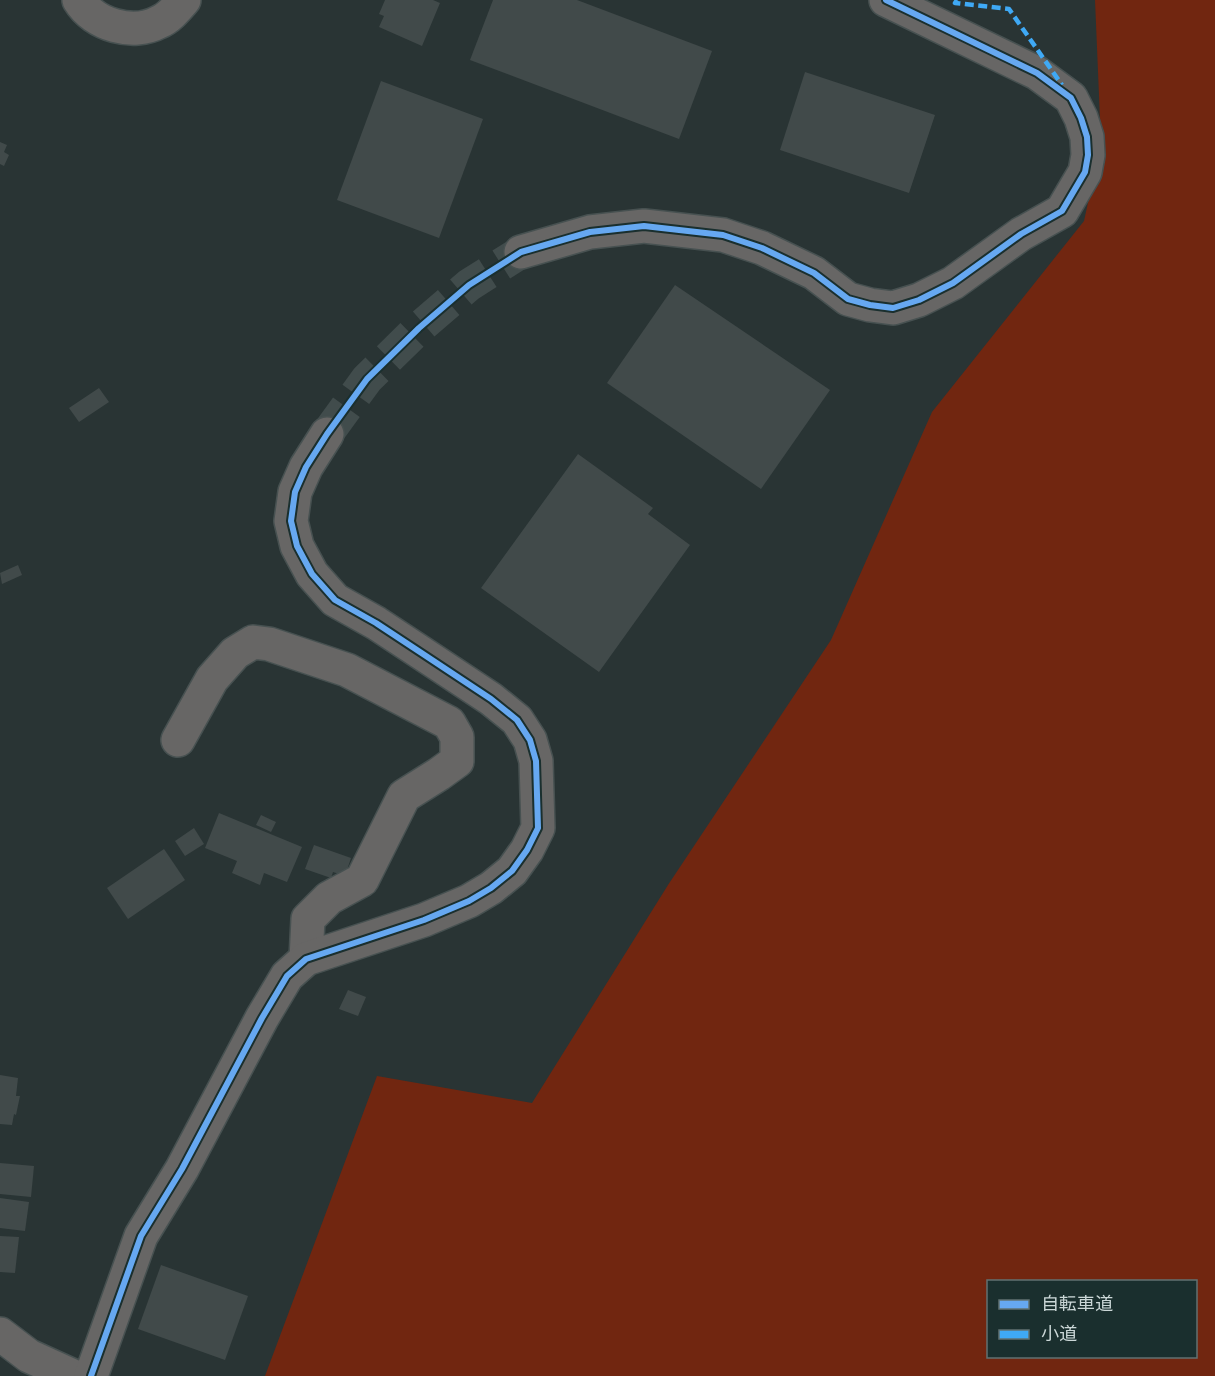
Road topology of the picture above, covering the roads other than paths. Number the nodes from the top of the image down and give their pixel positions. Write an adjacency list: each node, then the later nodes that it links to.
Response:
1 (79, 0): 2 (street)
2 (184, 0)
3 (886, 0): 4 (street)
4 (521, 252)
5 (327, 434): 7 (street)
6 (178, 740): 7 (street)
7 (306, 959): 10 (street)
8 (0, 1334): 9 (street)
9 (73, 1376)
10 (91, 1376)

